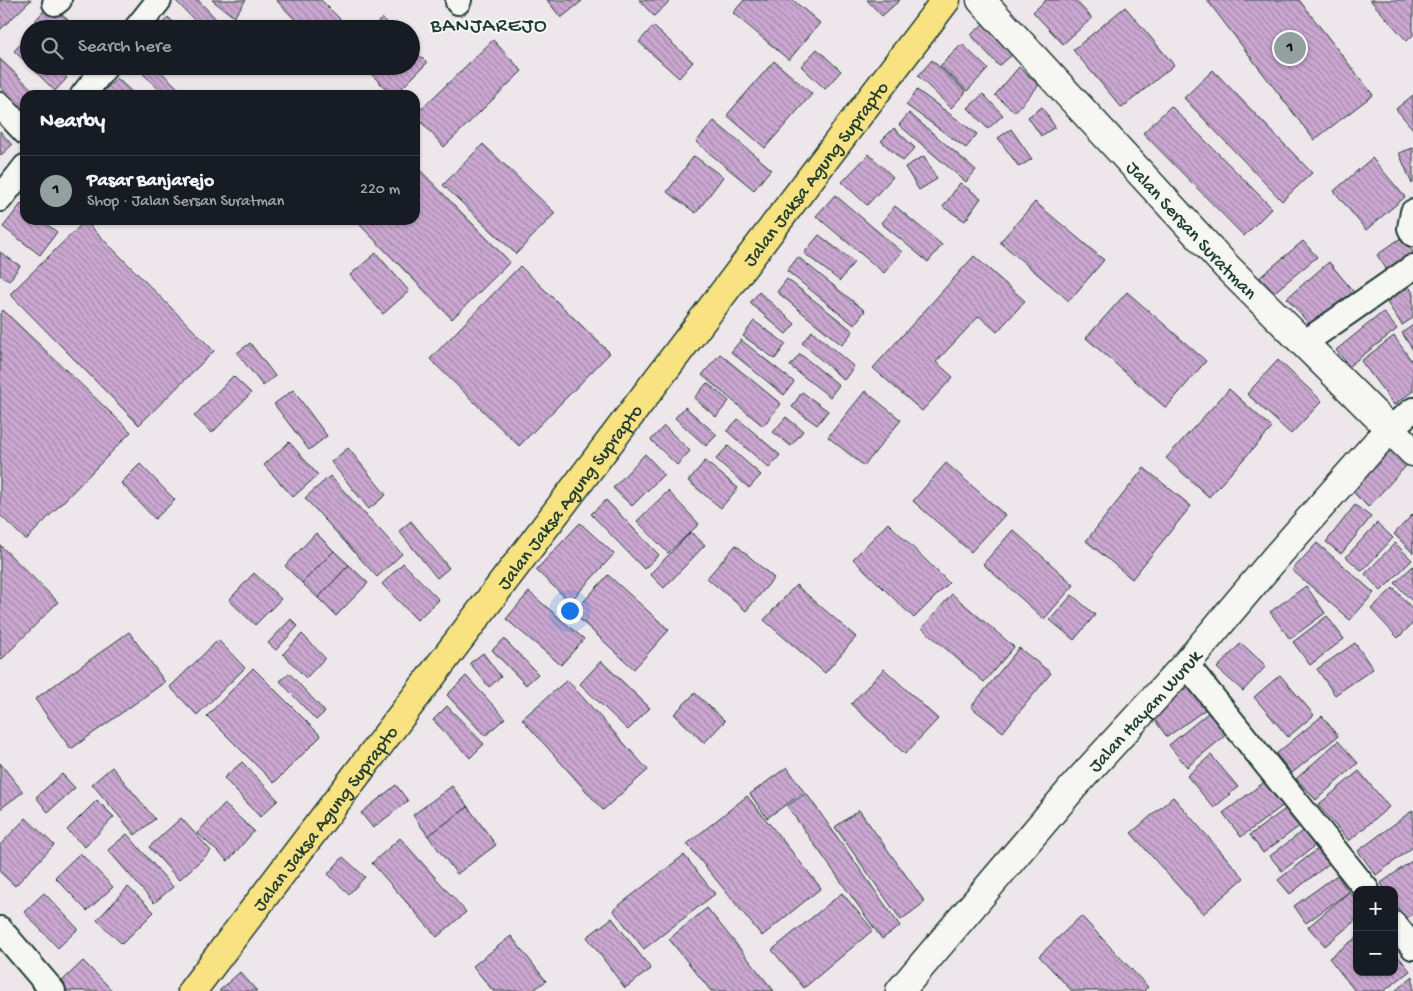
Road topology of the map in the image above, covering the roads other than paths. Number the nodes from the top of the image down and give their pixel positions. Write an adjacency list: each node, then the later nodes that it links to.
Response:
1 (159, 0): 4 (street)
2 (946, 0): 24 (main road, Jalan Jaksa Agung Suprapto)
3 (981, 0): 14 (street, Jalan Sersan Suratman)
4 (143, 20)
5 (99, 75): 6 (street)
6 (87, 90)
7 (0, 105): 8 (street)
8 (20, 127)
9 (20, 173): 10 (street)
10 (0, 199)
11 (1413, 212): 12 (street)
12 (1413, 234)
13 (1413, 267): 14 (street)
14 (1304, 343): 16 (street, Jalan Sersan Suratman)
15 (1413, 410): 16 (street)
16 (1389, 429): 17 (street, Jalan Sersan Suratman); 18 (street, Jalan Hayam Wuruk)
17 (1413, 452)
18 (1186, 664): 19 (street); 25 (street, Jalan Hayam Wuruk)
19 (1364, 886)
20 (1398, 929): 22 (street)
21 (0, 930): 23 (street)
22 (1413, 947)
23 (53, 991)
24 (192, 991)
25 (900, 991)

